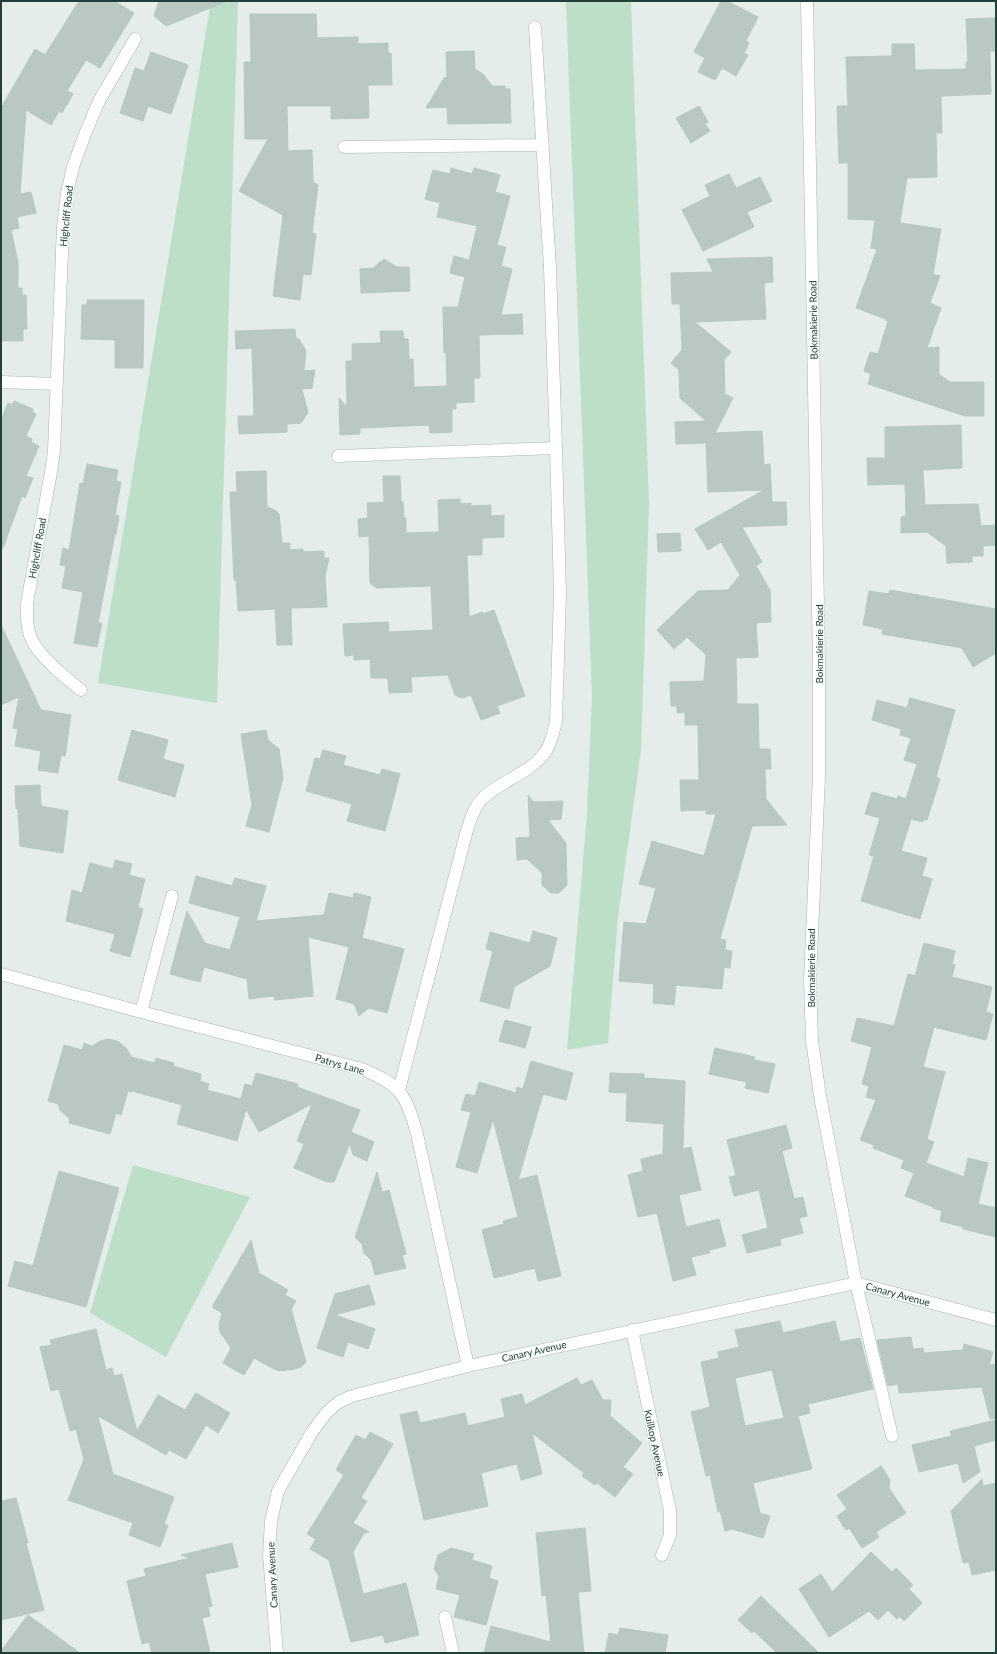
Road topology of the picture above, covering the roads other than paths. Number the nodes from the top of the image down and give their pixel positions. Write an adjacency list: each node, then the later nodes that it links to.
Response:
1 (807, 1): 15 (street, Bokmakierie Road)
2 (535, 27): 4 (street)
3 (135, 39): 7 (street, Highcliff Road)
4 (543, 146): 5 (street); 8 (street)
5 (344, 147)
6 (1, 382): 7 (street)
7 (57, 384): 10 (street, Highcliff Road)
8 (556, 448): 9 (street); 14 (street)
9 (338, 456)
10 (81, 690)
11 (172, 896): 13 (street)
12 (1, 974): 13 (street, Patrys Lane)
13 (141, 1012): 14 (street, Patrys Lane)
14 (399, 1090): 18 (street, Patrys Lane)
15 (856, 1282): 16 (street, Canary Avenue); 17 (street, Canary Avenue); 19 (street, Bokmakierie Road)
16 (996, 1320)
17 (632, 1330): 18 (street, Canary Avenue); 20 (street, Kuilkop Avenue)
18 (468, 1366): 22 (street, Canary Avenue)
19 (892, 1436)
20 (662, 1555)
21 (445, 1617): 23 (street)
22 (277, 1653)
23 (453, 1653)

